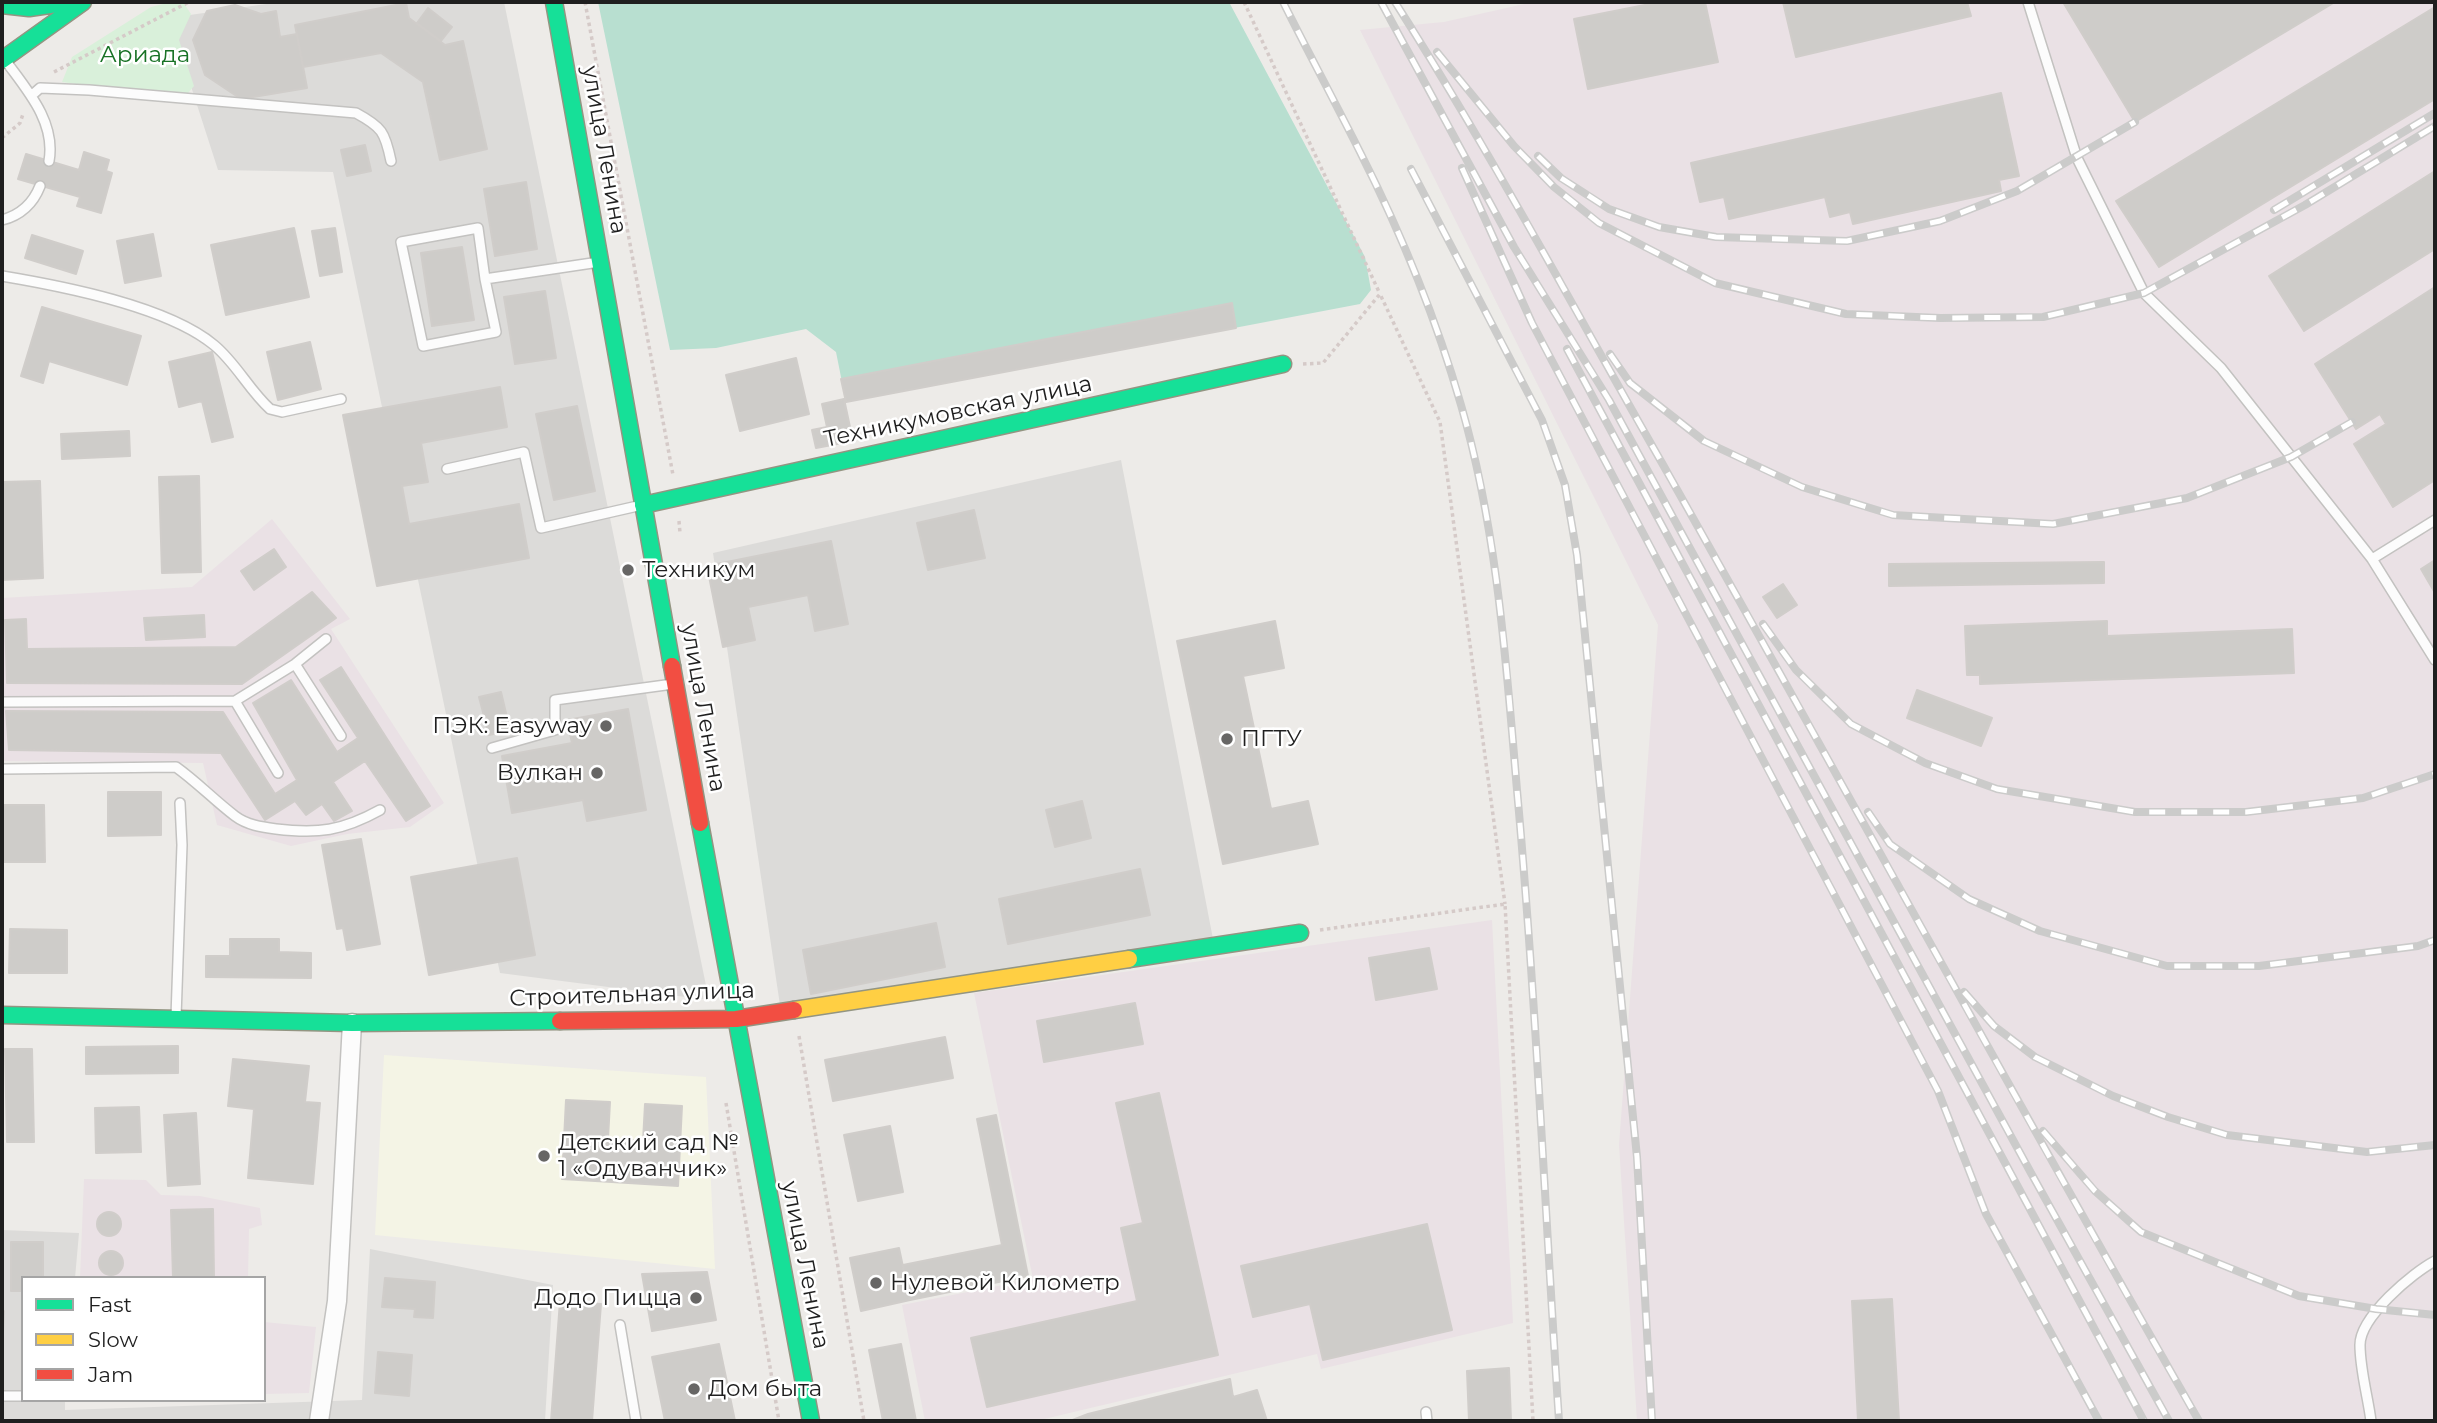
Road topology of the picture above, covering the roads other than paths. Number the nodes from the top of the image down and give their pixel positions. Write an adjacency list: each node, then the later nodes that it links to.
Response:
1 (70, 2): 5 (street)
2 (83, 2): 6 (street)
3 (554, 2): 12 (street, улица Ленина)
4 (2028, 2): 20 (lane)
5 (2, 5)
6 (3, 59): 7 (lane)
7 (31, 96): 8 (lane); 9 (lane)
8 (49, 161)
9 (391, 161)
10 (40, 186): 11 (lane)
11 (2, 220)
12 (600, 261): 14 (lane); 18 (street, улица Ленина)
13 (2, 276): 16 (lane)
14 (485, 279): 14 (lane)
15 (1280, 365): 18 (street, Техникумовская улица)
16 (341, 399)
17 (447, 469): 18 (lane)
18 (643, 505): 24 (street, улица Ленина)
19 (2435, 520): 20 (lane)
20 (2372, 559): 22 (lane)
21 (326, 639): 23 (lane)
22 (2435, 660)
23 (295, 664): 25 (lane); 27 (lane)
24 (675, 684): 28 (lane); 36 (street, улица Ленина)
25 (235, 701): 26 (lane); 30 (lane)
26 (2, 702)
27 (341, 736)
28 (492, 748)
29 (2, 769): 32 (lane)
30 (278, 773)
31 (180, 803): 35 (lane)
32 (380, 810)
33 (1300, 933): 36 (street, Строительная улица)
34 (2, 1014): 35 (street, Строительная улица)
35 (176, 1019): 37 (street, Строительная улица)
36 (736, 1019): 37 (street, Строительная улица); 44 (street, улица Ленина)
37 (352, 1023): 42 (street)
38 (2435, 1261): 45 (lane)
39 (620, 1325): 43 (lane)
40 (2, 1396): 41 (lane)
41 (21, 1396)
42 (319, 1421)
43 (636, 1421)
44 (811, 1421)
45 (2371, 1421)

